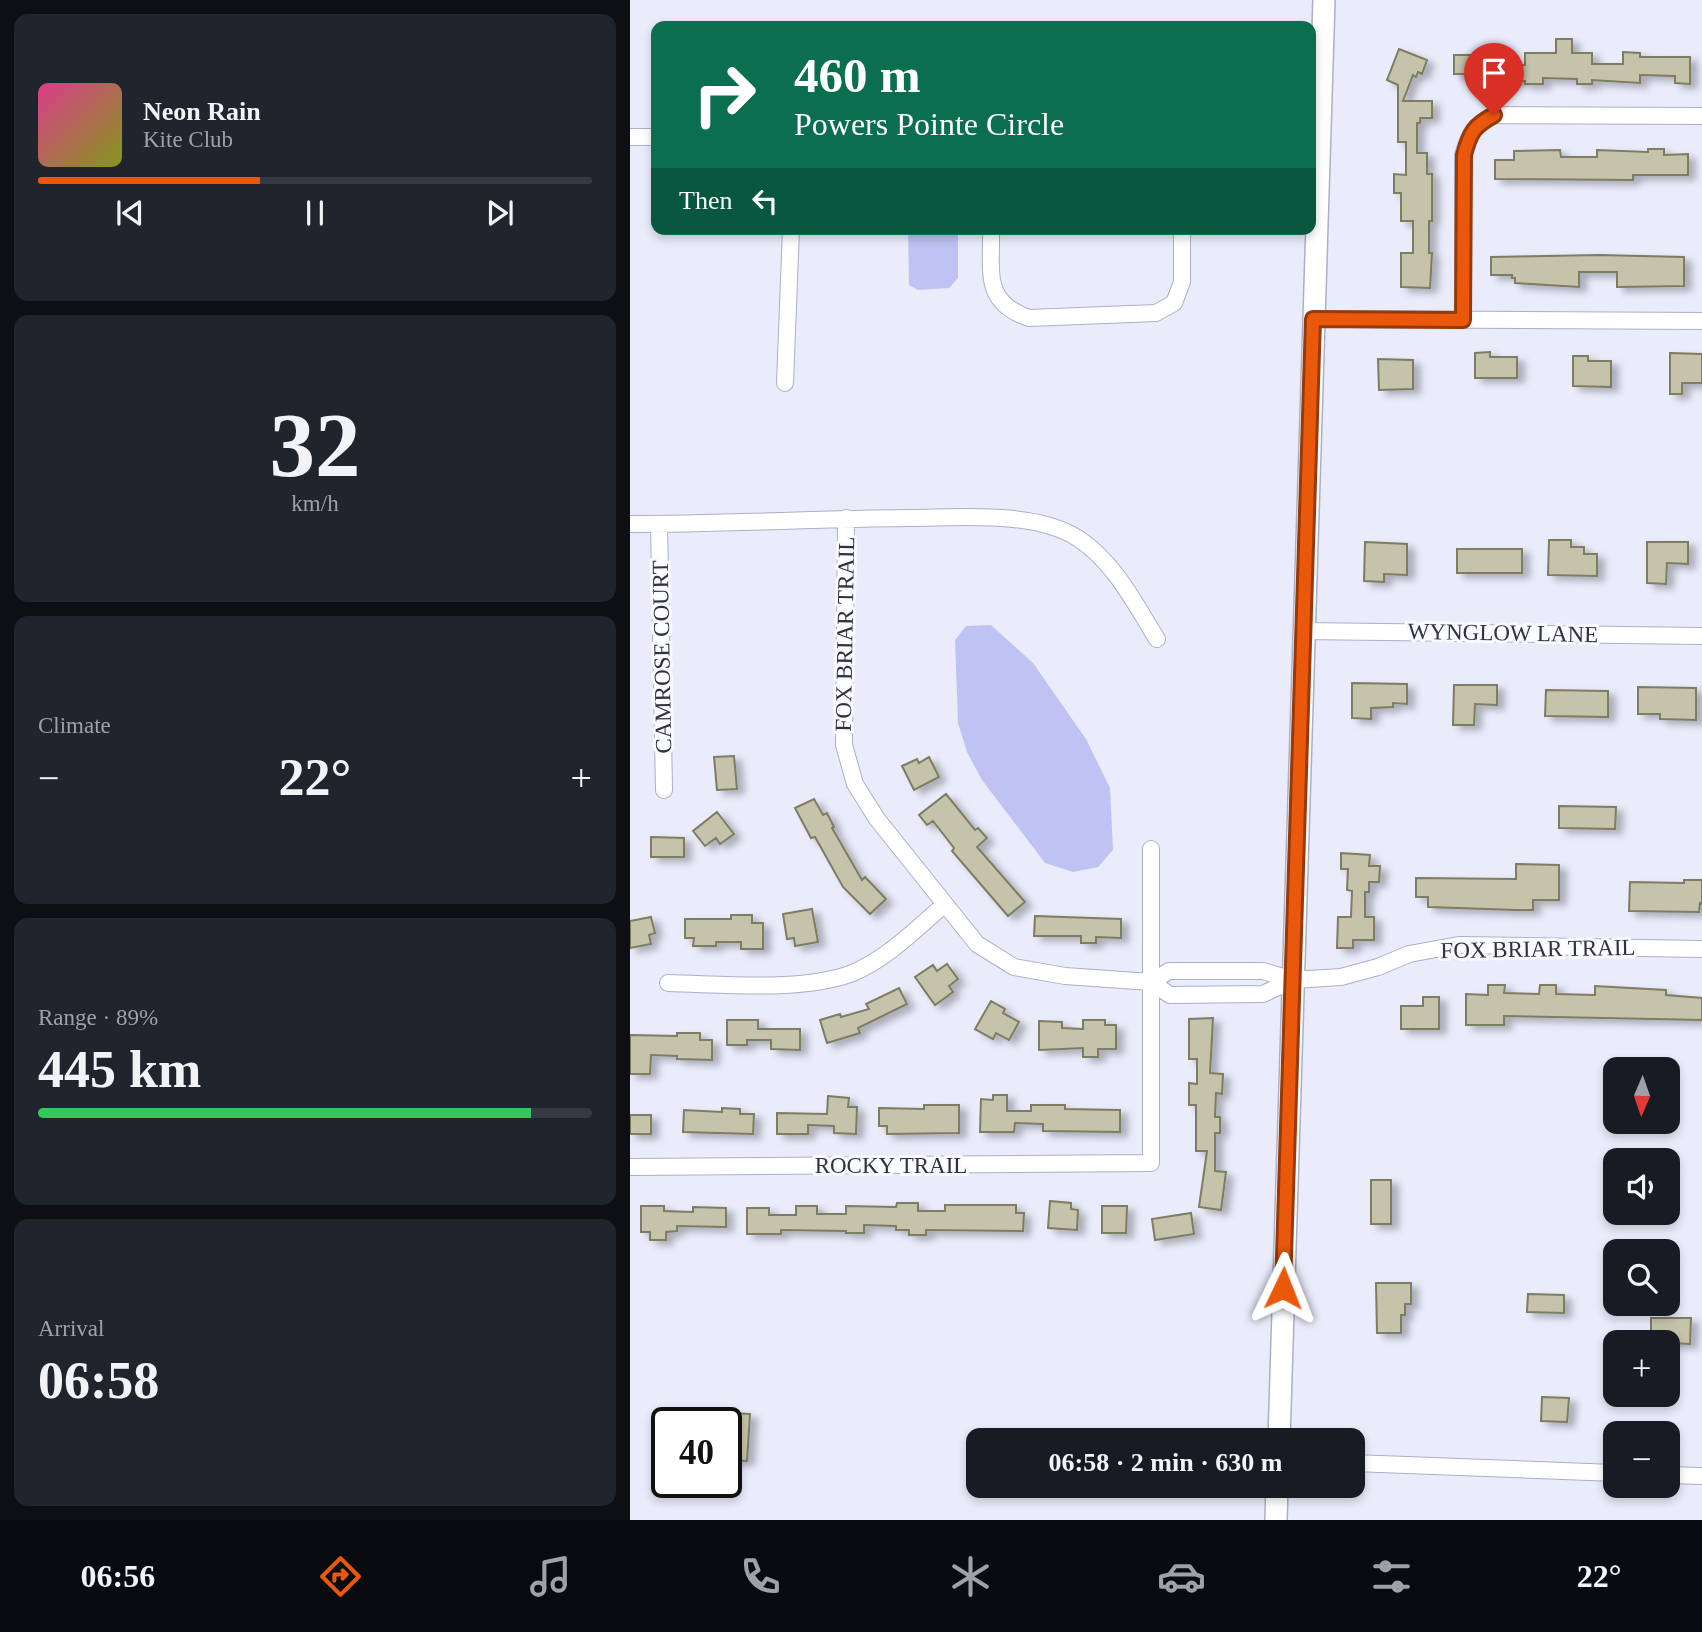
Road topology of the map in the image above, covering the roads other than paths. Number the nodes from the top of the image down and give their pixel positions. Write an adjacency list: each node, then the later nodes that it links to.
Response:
1 (1324, 0): 3 (street)
2 (1702, 116): 11 (street)
3 (1316, 121)
4 (630, 137): 5 (street)
5 (651, 137)
6 (791, 235): 13 (street)
7 (991, 235): 8 (street)
8 (1182, 235)
9 (1314, 235): 10 (street)
10 (1313, 319): 11 (street); 17 (street)
11 (1463, 320): 12 (street)
12 (1702, 321)
13 (785, 383)
14 (846, 519): 16 (street); 19 (street); 22 (street, FOX BRIAR TRAIL)
15 (630, 524): 16 (street)
16 (659, 524): 20 (street, CAMROSE COURT)
17 (1303, 631): 18 (street, WYNGLOW LANE); 24 (street)
18 (1702, 636)
19 (1157, 639)
20 (664, 790)
21 (1152, 849): 25 (street)
22 (945, 904): 25 (street, FOX BRIAR TRAIL); 26 (street)
23 (1702, 948): 24 (street, FOX BRIAR TRAIL)
24 (1293, 979): 25 (street, FOX BRIAR TRAIL); 25 (street, FOX BRIAR TRAIL); 28 (street)
25 (1151, 982): 27 (street, ROCKY TRAIL)
26 (668, 983)
27 (630, 1167)
28 (1279, 1428)
29 (1365, 1463): 30 (street)
30 (1603, 1473)
31 (1680, 1475): 32 (street)
32 (1702, 1476)
33 (1277, 1498): 34 (street)
34 (1276, 1520)

